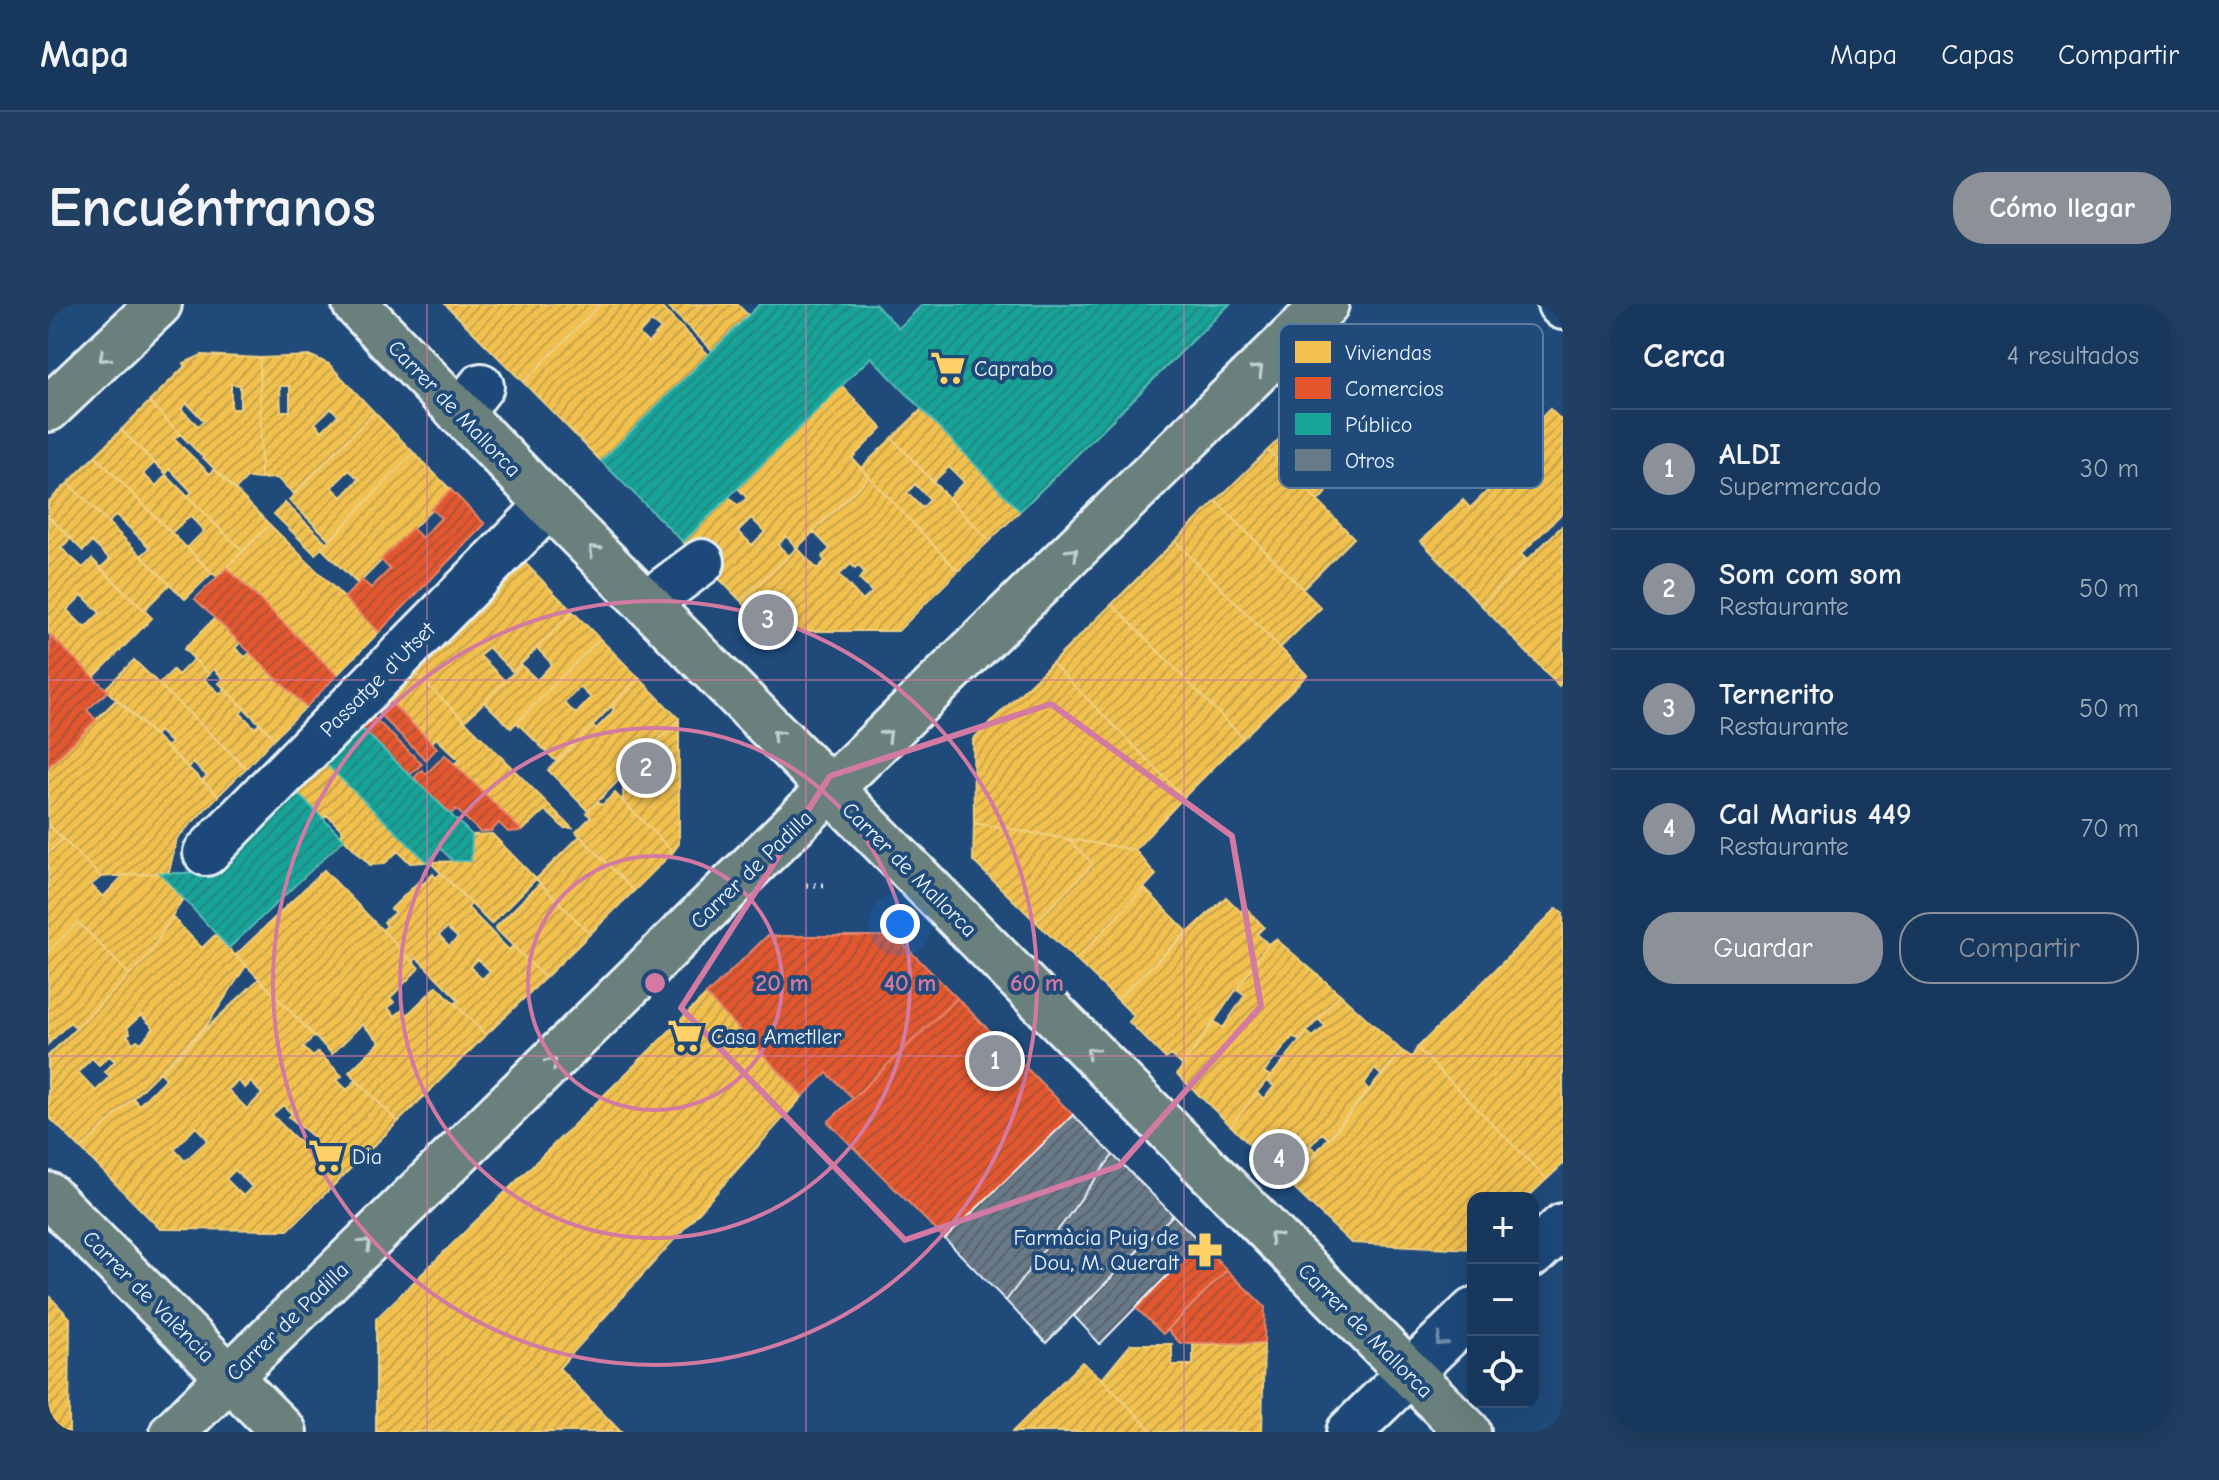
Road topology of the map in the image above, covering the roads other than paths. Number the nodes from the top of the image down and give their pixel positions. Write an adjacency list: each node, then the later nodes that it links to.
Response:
1 (159, 304): 6 (main road, one-way to 6)
2 (355, 304): 7 (main road, Carrer de Mallorca)
3 (1326, 304): 4 (main road, Carrer de Padilla, one-way to 3)
4 (1306, 324)
5 (1279, 350): 10 (main road, Carrer de Padilla, one-way to 5)
6 (48, 409)
7 (549, 505): 9 (main road, Carrer de Mallorca, one-way to 7); 11 (street, Passatge d'Utset)
8 (702, 562): 9 (street)
9 (647, 603): 10 (main road, Carrer de Mallorca, one-way to 9)
10 (832, 790): 16 (main road, Carrer de Mallorca, one-way to 10); 17 (main road, Carrer de Padilla, one-way to 10)
11 (206, 853)
12 (48, 1195): 17 (main road, Carrer de València)
13 (1563, 1226): 14 (street)
14 (1539, 1248)
15 (1467, 1317): 16 (street, one-way to 16)
16 (1408, 1372): 20 (street); 21 (main road, Carrer de Mallorca)
17 (230, 1377): 18 (main road, Carrer de Padilla); 19 (main road, Carrer de València)
18 (173, 1432)
19 (284, 1432)
20 (1349, 1432)
21 (1468, 1432)

